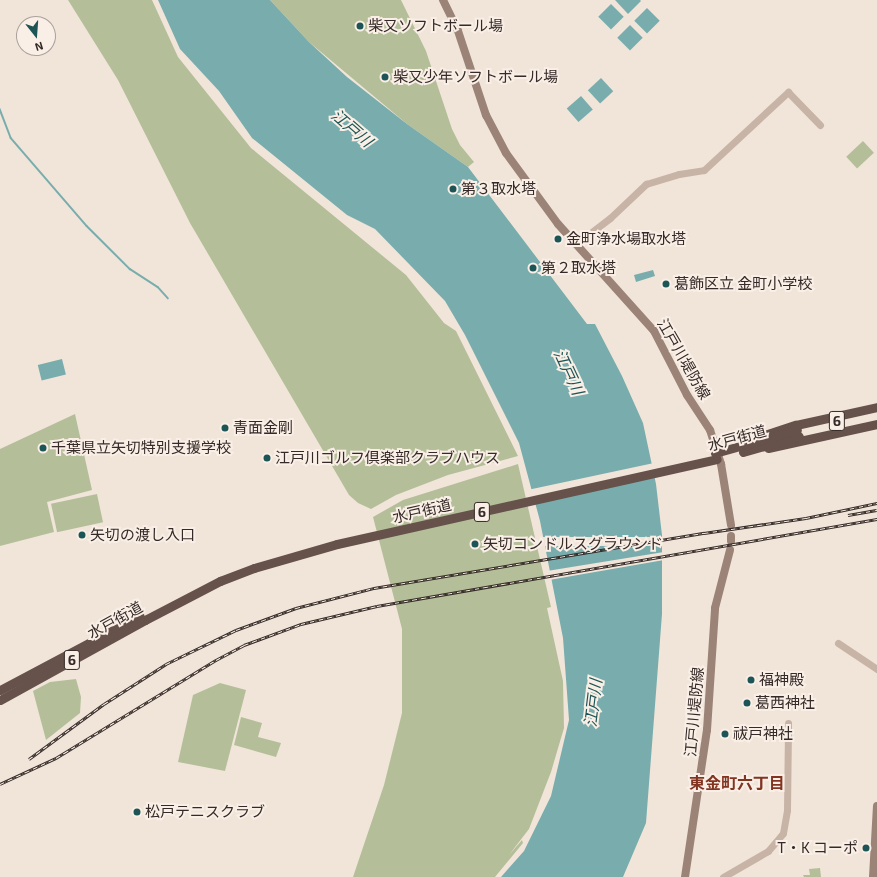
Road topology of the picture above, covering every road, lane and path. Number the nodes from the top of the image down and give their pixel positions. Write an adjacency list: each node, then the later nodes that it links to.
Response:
1 (444, 0): 3 (main road, 江戸川堤防線)
2 (820, 125): 3 (street)
3 (576, 244): 11 (main road, 江戸川堤防線)
4 (877, 407): 8 (highway, bridge)
5 (877, 412): 8 (highway, 水戸街道 / 6, bridge)
6 (877, 419): 9 (highway, 水戸街道 / 6, bridge)
7 (877, 424): 9 (highway, bridge)
8 (741, 446): 10 (highway, 水戸街道 / 6, bridge)
9 (757, 448): 10 (highway, 水戸街道 / 6, bridge)
10 (716, 456): 13 (highway, 水戸街道 / 6)
11 (731, 525)
12 (730, 550): 20 (main road, 江戸川堤防線)
13 (143, 617): 16 (highway, 水戸街道 / 6); 17 (highway, 水戸街道 / 6)
14 (838, 643): 15 (street)
15 (877, 669)
16 (0, 690)
17 (0, 700)
18 (788, 723): 21 (street)
19 (877, 806): 22 (main road)
20 (685, 877)
21 (723, 877)
22 (874, 877)

